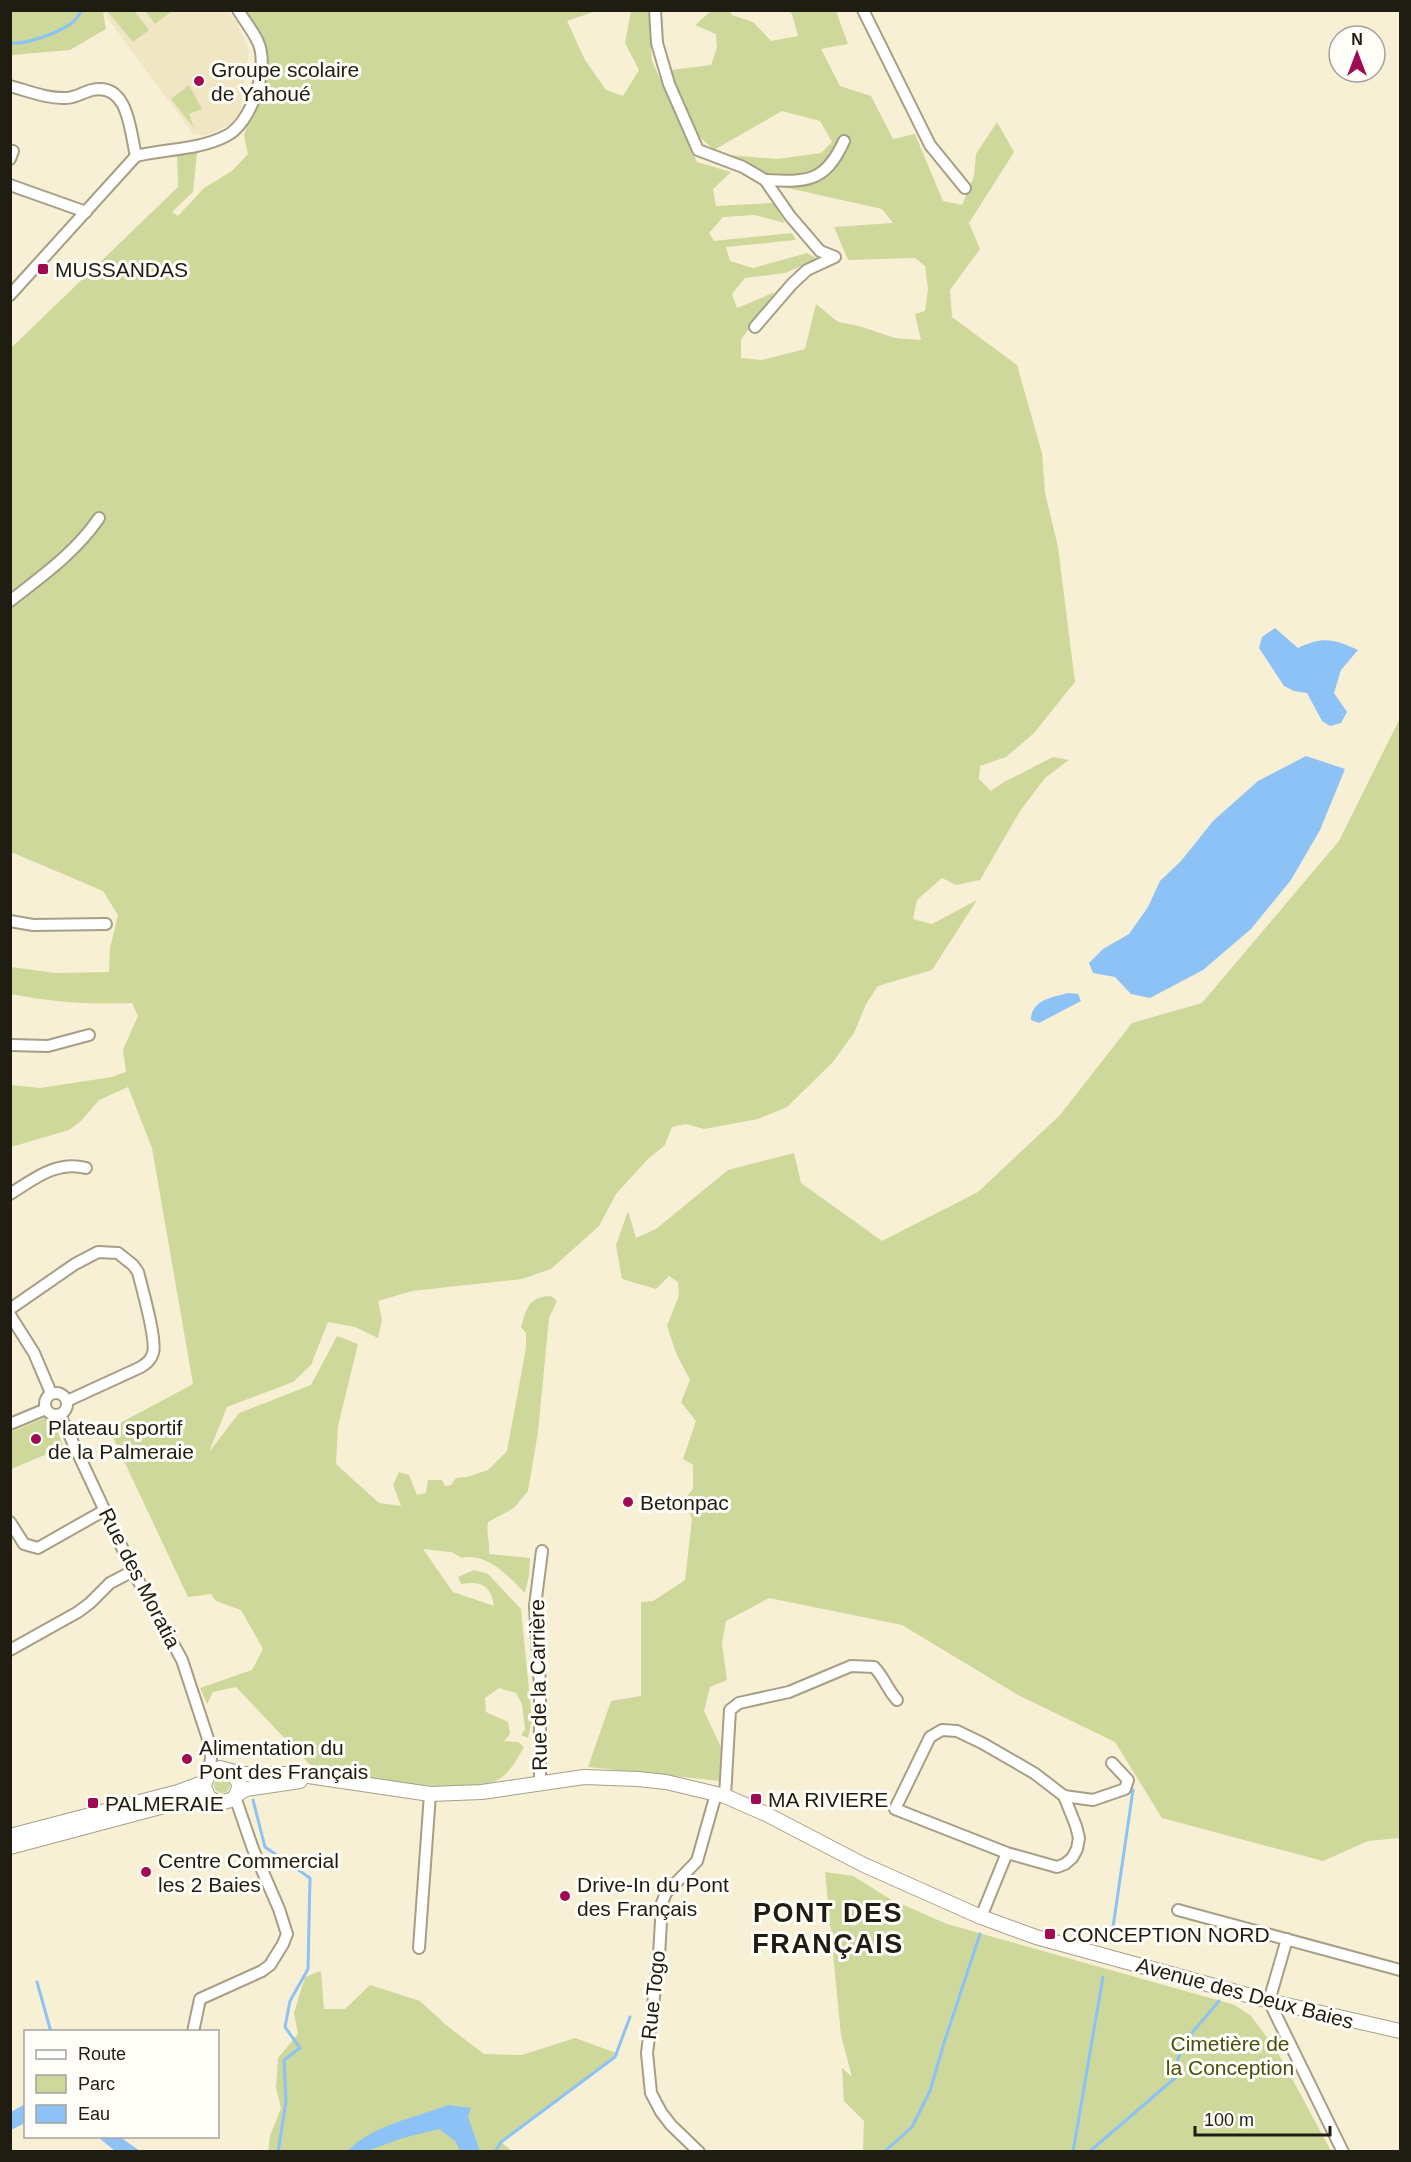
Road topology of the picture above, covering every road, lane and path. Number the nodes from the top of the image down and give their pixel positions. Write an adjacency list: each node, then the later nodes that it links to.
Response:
1 (238, 10): 6 (street)
2 (655, 10): 7 (street)
3 (863, 10): 9 (street)
4 (10, 86): 6 (street)
5 (844, 141): 7 (street)
6 (135, 156): 10 (street)
7 (765, 180): 12 (street)
8 (10, 185): 10 (street)
9 (965, 188)
10 (86, 212): 11 (street)
11 (10, 296)
12 (755, 327)
13 (99, 518): 14 (street)
14 (10, 601)
15 (10, 921): 16 (street)
16 (106, 924)
17 (89, 1035): 18 (street)
18 (10, 1045)
19 (86, 1168): 20 (street)
20 (10, 1194)
21 (10, 1309): 24 (street)
22 (10, 1315): 23 (street)
23 (51, 1394): 24 (street); 25 (street)
24 (67, 1401): 26 (street)
25 (46, 1409): 26 (street); 27 (street)
26 (60, 1415): 28 (street, Rue des Moratia)
27 (10, 1424)
28 (105, 1510): 29 (street); 31 (street, Rue des Moratia)
29 (10, 1522)
30 (542, 1551): 39 (street, Rue de la Carrière)
31 (134, 1571): 32 (street); 34 (street, Rue des Moratia)
32 (10, 1650)
33 (897, 1700): 43 (street, Rue Togo)
34 (210, 1745): 36 (street, Rue des Moratia); 37 (street, Rue des Moratia)
35 (1112, 1762): 42 (street)
36 (230, 1771): 37 (main road); 38 (main road, Avenue des Deux Baies); 41 (main road)
37 (207, 1777): 44 (main road); 46 (main road)
38 (332, 1779): 40 (main road, Avenue des Deux Baies); 41 (main road, Avenue des Deux Baies)
39 (540, 1784): 40 (main road, Avenue des Deux Baies); 43 (main road, Avenue des Deux Baies)
40 (430, 1794): 52 (street)
41 (236, 1796): 44 (main road); 45 (street)
42 (1064, 1796): 48 (street); 48 (street)
43 (719, 1797): 50 (main road, Avenue des Deux Baies); 57 (street, Rue Togo)
44 (214, 1801): 45 (street); 47 (main road)
45 (244, 1821): 55 (street)
46 (10, 1836)
47 (10, 1846)
48 (1007, 1853): 50 (street)
49 (1178, 1910): 51 (street)
50 (981, 1917): 54 (main road, Avenue des Deux Baies)
51 (1287, 1940): 53 (street); 54 (street)
52 (419, 1948)
53 (1401, 1970)
54 (1269, 2001): 56 (main road, Avenue des Deux Baies); 58 (street)
55 (193, 2030)
56 (1401, 2031)
57 (699, 2151)
58 (1343, 2151)

